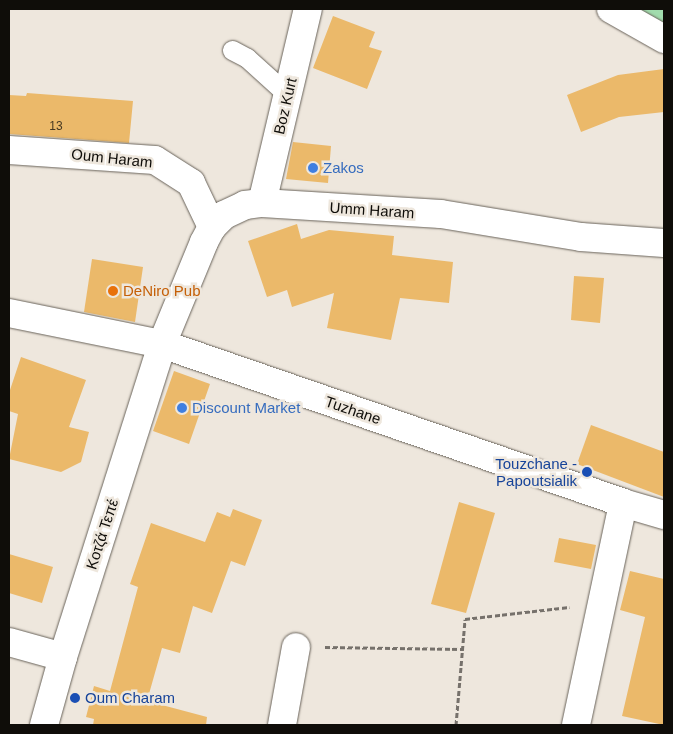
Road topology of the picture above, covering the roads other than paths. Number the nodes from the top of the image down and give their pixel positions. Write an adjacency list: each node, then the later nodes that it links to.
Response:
1 (308, 9): 5 (street, Boz Kurt)
2 (611, 9): 3 (street)
3 (664, 39)
4 (232, 50): 5 (lane)
5 (288, 95): 7 (street, Boz Kurt)
6 (9, 150): 8 (street, Oum Haram)
7 (262, 203): 8 (street, Umm Haram); 9 (street, Umm Haram)
8 (212, 227): 11 (street, Umm Haram)
9 (664, 243)
10 (9, 313): 11 (street, Tuzhane)
11 (162, 344): 12 (street, Tuzhane); 16 (street, Κοτζά Τεπέ)
12 (624, 504): 13 (street, Tuzhane); 19 (street)
13 (664, 515)
14 (9, 642): 16 (street)
15 (296, 647): 18 (street)
16 (63, 657): 17 (street, Κοτζά Τεπέ)
17 (44, 725)
18 (282, 725)
19 (576, 725)

